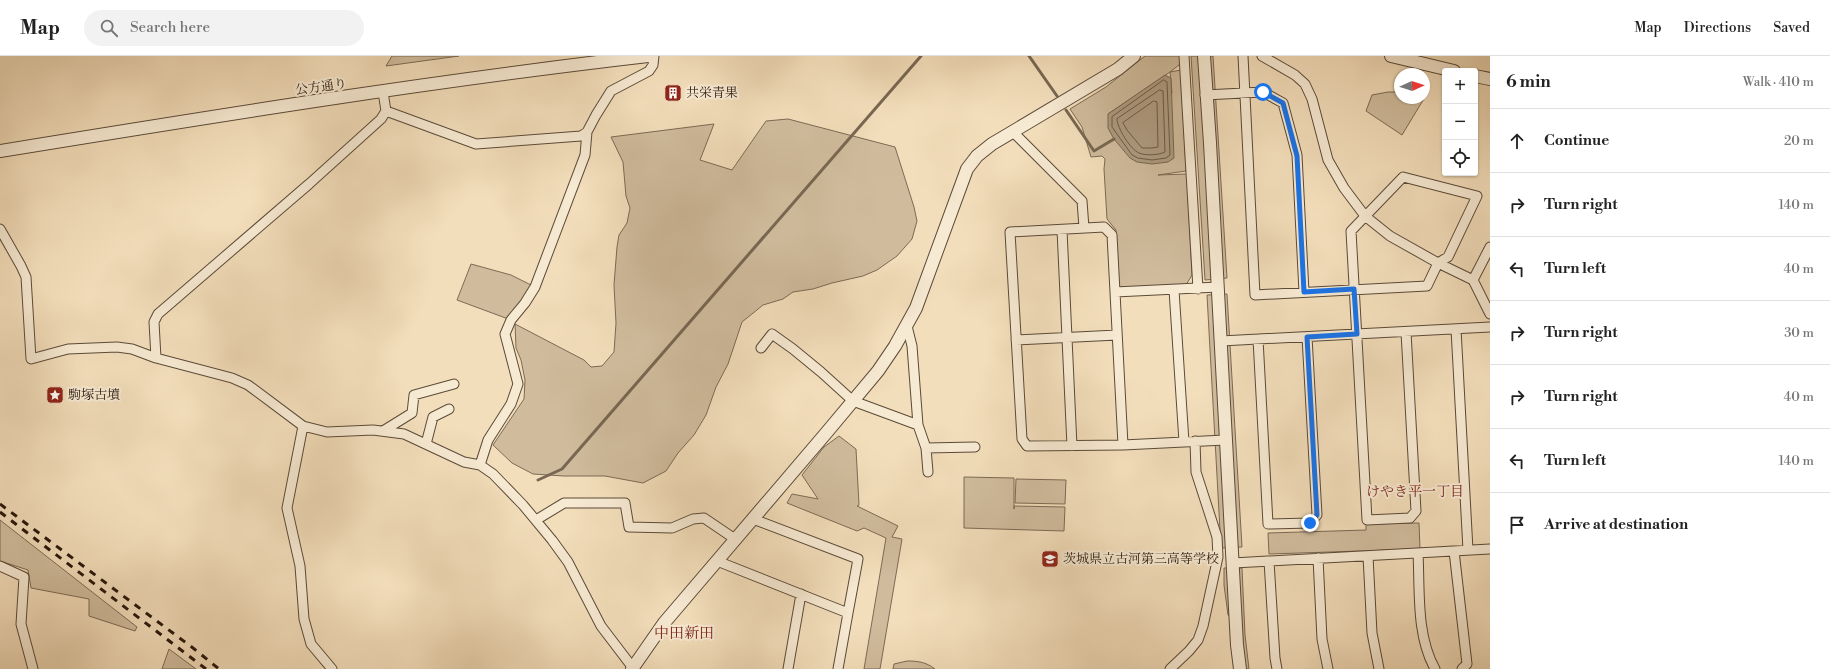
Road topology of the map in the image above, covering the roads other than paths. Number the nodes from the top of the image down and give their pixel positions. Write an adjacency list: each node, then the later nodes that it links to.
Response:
1 (648, 56): 12 (street, 公方通り)
2 (654, 56): 16 (street)
3 (1134, 56): 17 (street)
4 (1184, 56): 27 (street)
5 (1204, 56): 14 (street)
6 (1243, 56): 13 (street)
7 (1262, 56): 19 (street)
8 (1391, 56): 9 (street)
9 (1442, 68)
10 (1478, 77): 11 (street)
11 (1490, 79)
12 (383, 92): 15 (street); 18 (street, 公方通り)
13 (1244, 94): 14 (street); 31 (street); 31 (street)
14 (1205, 95): 26 (street)
15 (386, 111): 16 (street); 45 (street)
16 (587, 132): 60 (street)
17 (1013, 132): 20 (street); 33 (street)
18 (0, 151)
19 (1365, 216): 24 (street); 24 (street); 28 (street)
20 (1084, 228): 22 (street); 30 (street)
21 (0, 229): 45 (street)
22 (1062, 230): 39 (street); 42 (street)
23 (1490, 247): 25 (street)
24 (1438, 263): 25 (street); 28 (street)
25 (1474, 280): 32 (street)
26 (1218, 287): 27 (street); 43 (street)
27 (1198, 289): 29 (street)
28 (1354, 289): 31 (street); 37 (street)
29 (1174, 290): 30 (street); 54 (street)
30 (1114, 292): 38 (street)
31 (1304, 292)
32 (1490, 314)
33 (907, 326): 47 (street); 49 (street)
34 (1490, 327): 35 (street)
35 (1456, 329): 36 (street); 66 (street)
36 (1406, 332): 37 (street); 37 (street)
37 (1357, 334): 40 (street)
38 (1117, 335): 39 (street); 56 (street)
39 (1067, 336): 42 (street); 57 (street)
40 (1307, 337): 41 (street); 41 (street)
41 (1258, 339): 43 (street)
42 (1016, 340): 57 (street)
43 (1221, 341): 52 (street)
44 (761, 348): 47 (street)
45 (156, 358): 50 (street)
46 (454, 384): 51 (street)
47 (853, 401): 49 (street); 62 (street)
48 (449, 409): 55 (street)
49 (918, 424): 59 (street)
50 (303, 426): 51 (street); 79 (street)
51 (383, 431): 55 (street)
52 (1225, 440): 53 (street); 73 (street)
53 (1195, 441): 54 (street); 82 (street)
54 (1184, 442): 56 (street)
55 (426, 444): 60 (street)
56 (1124, 445): 57 (street)
57 (1072, 446)
58 (975, 447): 59 (street)
59 (926, 448): 61 (street)
60 (480, 464): 63 (street)
61 (928, 472)
62 (753, 518): 64 (street); 76 (street)
63 (536, 520): 64 (street); 77 (street)
64 (735, 539): 71 (street)
65 (1490, 549): 66 (street)
66 (1468, 550): 67 (street)
67 (1454, 551): 68 (street); 88 (street)
68 (1418, 553): 69 (street); 87 (street)
69 (1368, 556): 70 (street); 86 (street)
70 (1318, 558): 72 (street); 85 (street)
71 (716, 561): 75 (street); 77 (street)
72 (1269, 561): 73 (street); 84 (street)
73 (1233, 563): 83 (street)
74 (0, 566): 78 (street)
75 (801, 594): 76 (street); 80 (street)
76 (848, 612): 81 (street)
77 (632, 668)
78 (33, 669)
79 (332, 669)
80 (788, 669)
81 (838, 669)
82 (1170, 669)
83 (1240, 669)
84 (1277, 669)
85 (1328, 669)
86 (1379, 669)
87 (1434, 669)
88 (1462, 669)

